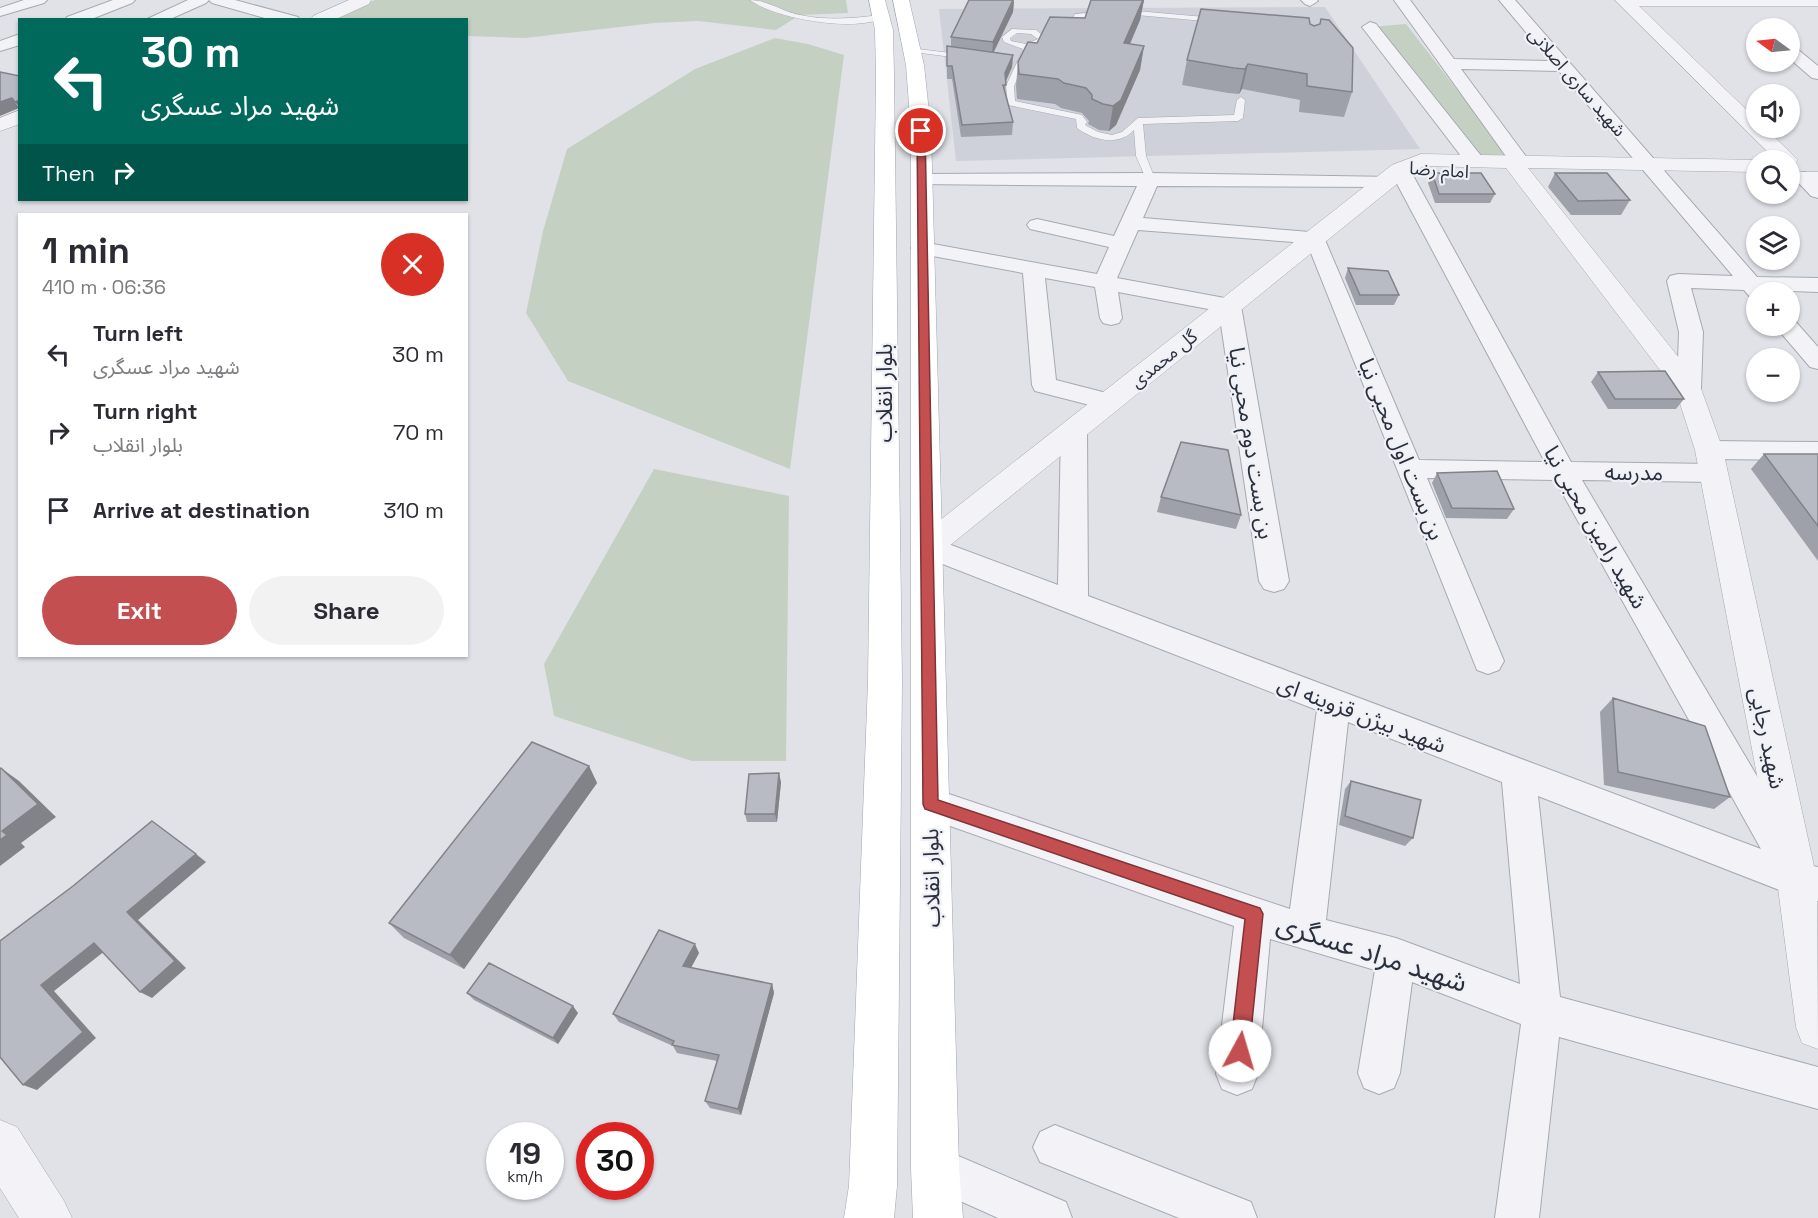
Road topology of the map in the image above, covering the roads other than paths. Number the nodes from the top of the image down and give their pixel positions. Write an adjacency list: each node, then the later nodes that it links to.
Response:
1 (39, 0): 12 (street)
2 (127, 0): 16 (street)
3 (201, 0): 17 (street)
4 (217, 0): 13 (street)
5 (363, 0): 19 (street)
6 (754, 0): 11 (lane)
7 (1402, 0): 31 (street)
8 (1507, 0): 32 (street, شهید ساری اصلانی)
9 (1624, 1): 10 (street); 42 (street)
10 (1818, 1)
11 (886, 6): 26 (main road, بلوار انقلاب); 90 (main road, بلوار انقلاب)
12 (1, 11): 15 (street)
13 (259, 11): 14 (street); 18 (street)
14 (290, 12)
15 (22, 18)
16 (78, 18)
17 (158, 18)
18 (232, 18)
19 (323, 18)
20 (1231, 22): 22 (lane)
21 (1370, 27): 38 (street)
22 (1050, 37): 25 (lane); 25 (lane)
23 (18, 40): 24 (street)
24 (0, 46)
25 (1028, 46): 30 (lane)
26 (914, 50): 27 (lane); 46 (main road, بلوار انقلاب)
27 (976, 58)
28 (1800, 59): 33 (street)
29 (1008, 62): 30 (lane)
30 (1018, 63): 36 (lane)
31 (1448, 63): 32 (street); 39 (street)
32 (1563, 66): 41 (street, شهید ساری اصلانی)
33 (1818, 74)
34 (1241, 100): 36 (lane)
35 (18, 117): 37 (street)
36 (1138, 121): 45 (lane)
37 (0, 125)
38 (1475, 161): 39 (street, امام رضا); 43 (street, امام رضا)
39 (1517, 166): 41 (street, امام رضا); 43 (street, امام رضا); 62 (street, شهید رجایی)
40 (1746, 166): 41 (street, امام رضا)
41 (1653, 170): 44 (street, امام رضا); 54 (street, شهید ساری اصلانی)
42 (1801, 172)
43 (1394, 175): 45 (street); 49 (street, گل محمدی); 68 (street, شهید رامین محبی نیا)
44 (1746, 176)
45 (1150, 179): 46 (street); 47 (street)
46 (922, 180): 51 (main road, بلوار انقلاب)
47 (1131, 223): 49 (street); 50 (street)
48 (1037, 225): 50 (street)
49 (1316, 237): 58 (street, گل محمدی); 67 (street, بن بست اول محبی نیا)
50 (1122, 244): 53 (street)
51 (922, 248): 52 (street); 69 (main road, بلوار انقلاب)
52 (1033, 268): 53 (street); 63 (street)
53 (1105, 281): 58 (street); 59 (street)
54 (1749, 282)
55 (1818, 285): 56 (street)
56 (1800, 286)
57 (1746, 287): 62 (street)
58 (1230, 306): 63 (street, گل محمدی); 70 (street, بن بست دوم محبی نیا)
59 (1111, 318)
60 (1796, 336): 61 (street)
61 (1818, 362)
62 (1689, 389): 66 (street, شهید رجایی)
63 (1108, 402): 64 (street, گل محمدی)
64 (1074, 430): 69 (street, گل محمدی); 71 (street)
65 (1818, 452): 66 (street, مدرسه)
66 (1711, 462): 68 (street, مدرسه); 76 (street, شهید رجایی)
67 (1410, 469): 68 (street, مدرسه); 72 (street, بن بست اول محبی نیا)
68 (1563, 471): 76 (street, شهید رامین محبی نیا)
69 (927, 547): 71 (street, شهید بیژن قزوینه ای); 75 (main road, بلوار انقلاب)
70 (1274, 581)
71 (1073, 603): 73 (street, شهید بیژن قزوینه ای)
72 (1488, 661)
73 (1334, 704): 74 (street, شهید بیژن قزوینه ای); 78 (street)
74 (1518, 774): 76 (street, شهید بیژن قزوینه ای); 81 (street)
75 (931, 804): 77 (street, شهید مراد عسگری); 88 (main road, بلوار انقلاب)
76 (1808, 882): 80 (street, شهید رجایی)
77 (1254, 914): 78 (street, شهید مراد عسگری); 84 (street)
78 (1306, 933): 79 (street, شهید مراد عسگری)
79 (1396, 957): 81 (street, شهید مراد عسگری); 83 (street)
80 (1814, 975): 82 (street, شهید رجایی)
81 (1542, 1012): 85 (street, شهید مراد عسگری); 94 (street)
82 (1818, 1027)
83 (1379, 1073)
84 (1237, 1074)
85 (1818, 1088)
86 (0, 1144): 89 (street)
87 (1055, 1147): 93 (street)
88 (934, 1168): 91 (main road, بلوار انقلاب); 92 (street)
89 (47, 1218)
90 (869, 1218)
91 (938, 1218)
92 (1050, 1218)
93 (1235, 1218)
94 (1516, 1218)

